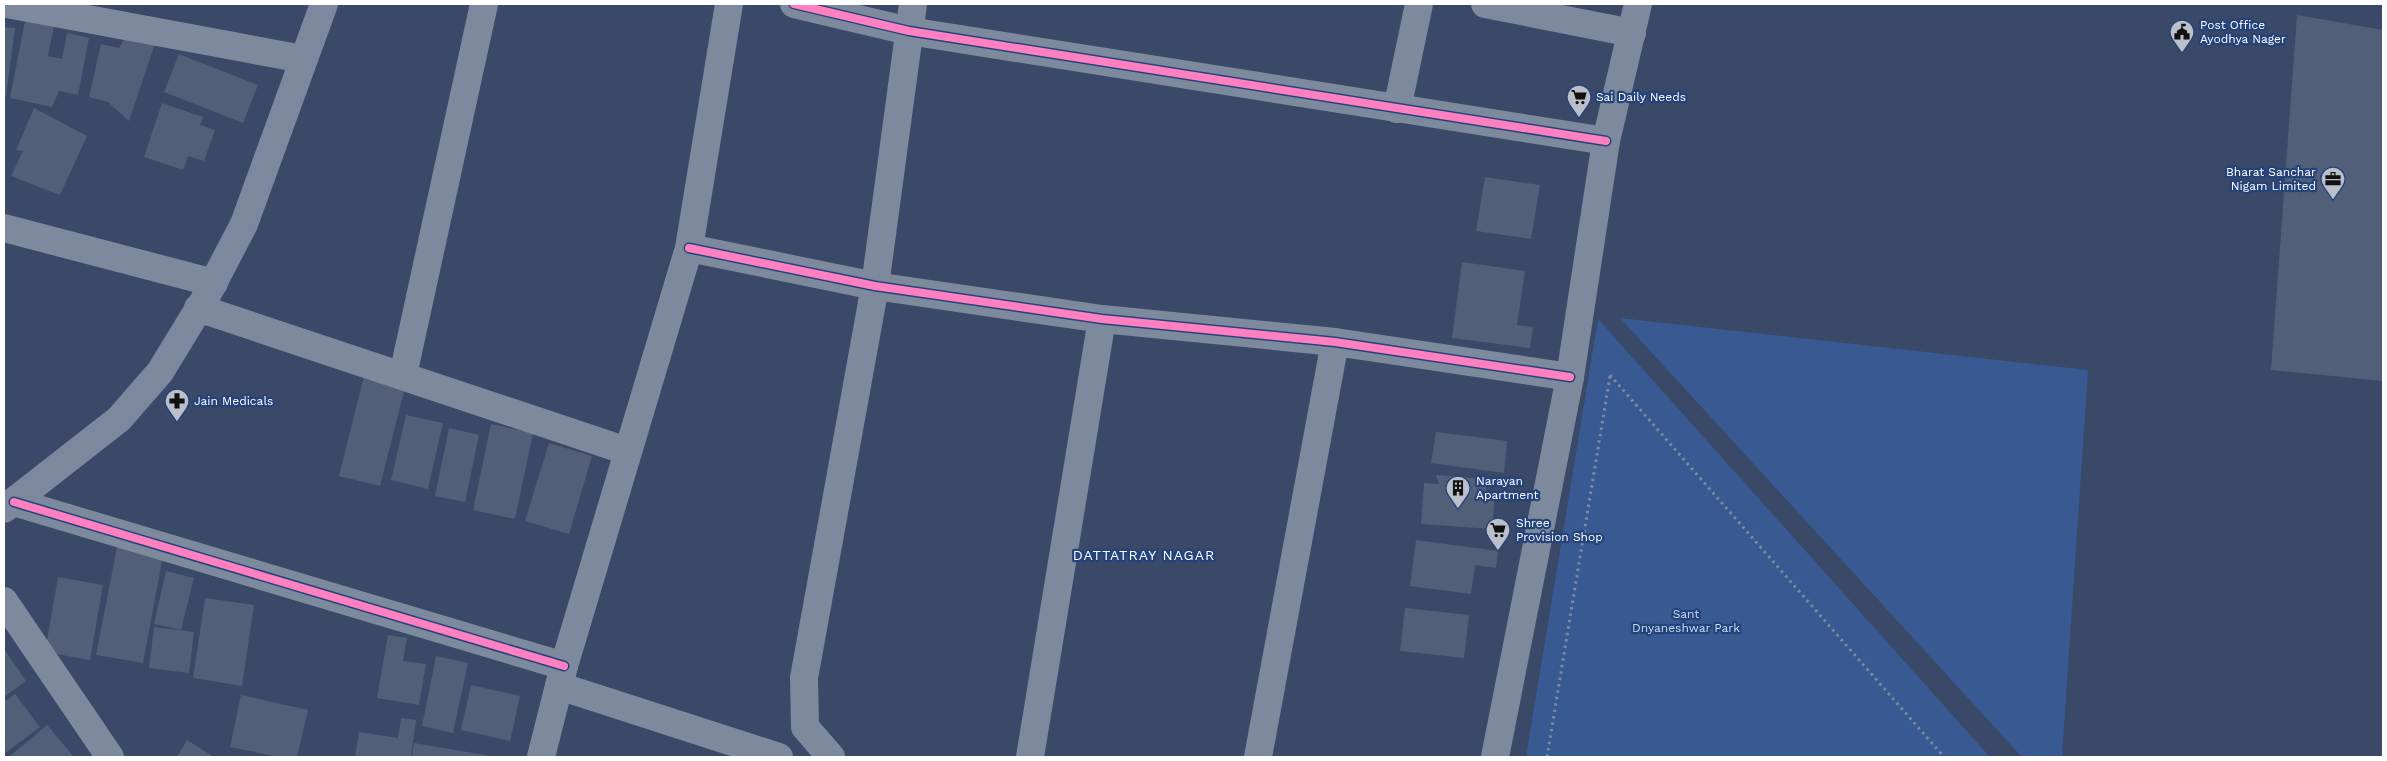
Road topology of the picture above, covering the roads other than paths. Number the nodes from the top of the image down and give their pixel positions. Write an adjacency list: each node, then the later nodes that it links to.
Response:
1 (7, 4): 12 (street)
2 (324, 4): 12 (main road)
3 (484, 4): 22 (street)
4 (729, 4): 16 (street)
5 (794, 4): 10 (street)
6 (913, 4): 10 (street)
7 (1419, 4): 13 (street)
8 (1485, 4): 11 (street)
9 (1638, 4): 11 (street)
10 (909, 31): 13 (street); 18 (street)
11 (1632, 33): 14 (street)
12 (303, 59): 17 (main road)
13 (1397, 109): 14 (street)
14 (1606, 140): 23 (street)
15 (4, 228): 17 (street)
16 (689, 248): 18 (street); 24 (street)
17 (214, 283): 19 (main road)
18 (875, 286): 20 (street); 31 (street)
19 (198, 308): 22 (street); 25 (main road)
20 (1102, 319): 21 (street); 32 (street)
21 (1335, 342): 23 (street); 33 (street)
22 (403, 375): 24 (street)
23 (1570, 377): 34 (street)
24 (627, 451): 27 (street)
25 (9, 505): 27 (street)
26 (4, 601): 28 (street)
27 (561, 676): 29 (street); 30 (street)
28 (110, 757)
29 (541, 757)
30 (778, 757)
31 (831, 757)
32 (1030, 757)
33 (1258, 757)
34 (1495, 757)

